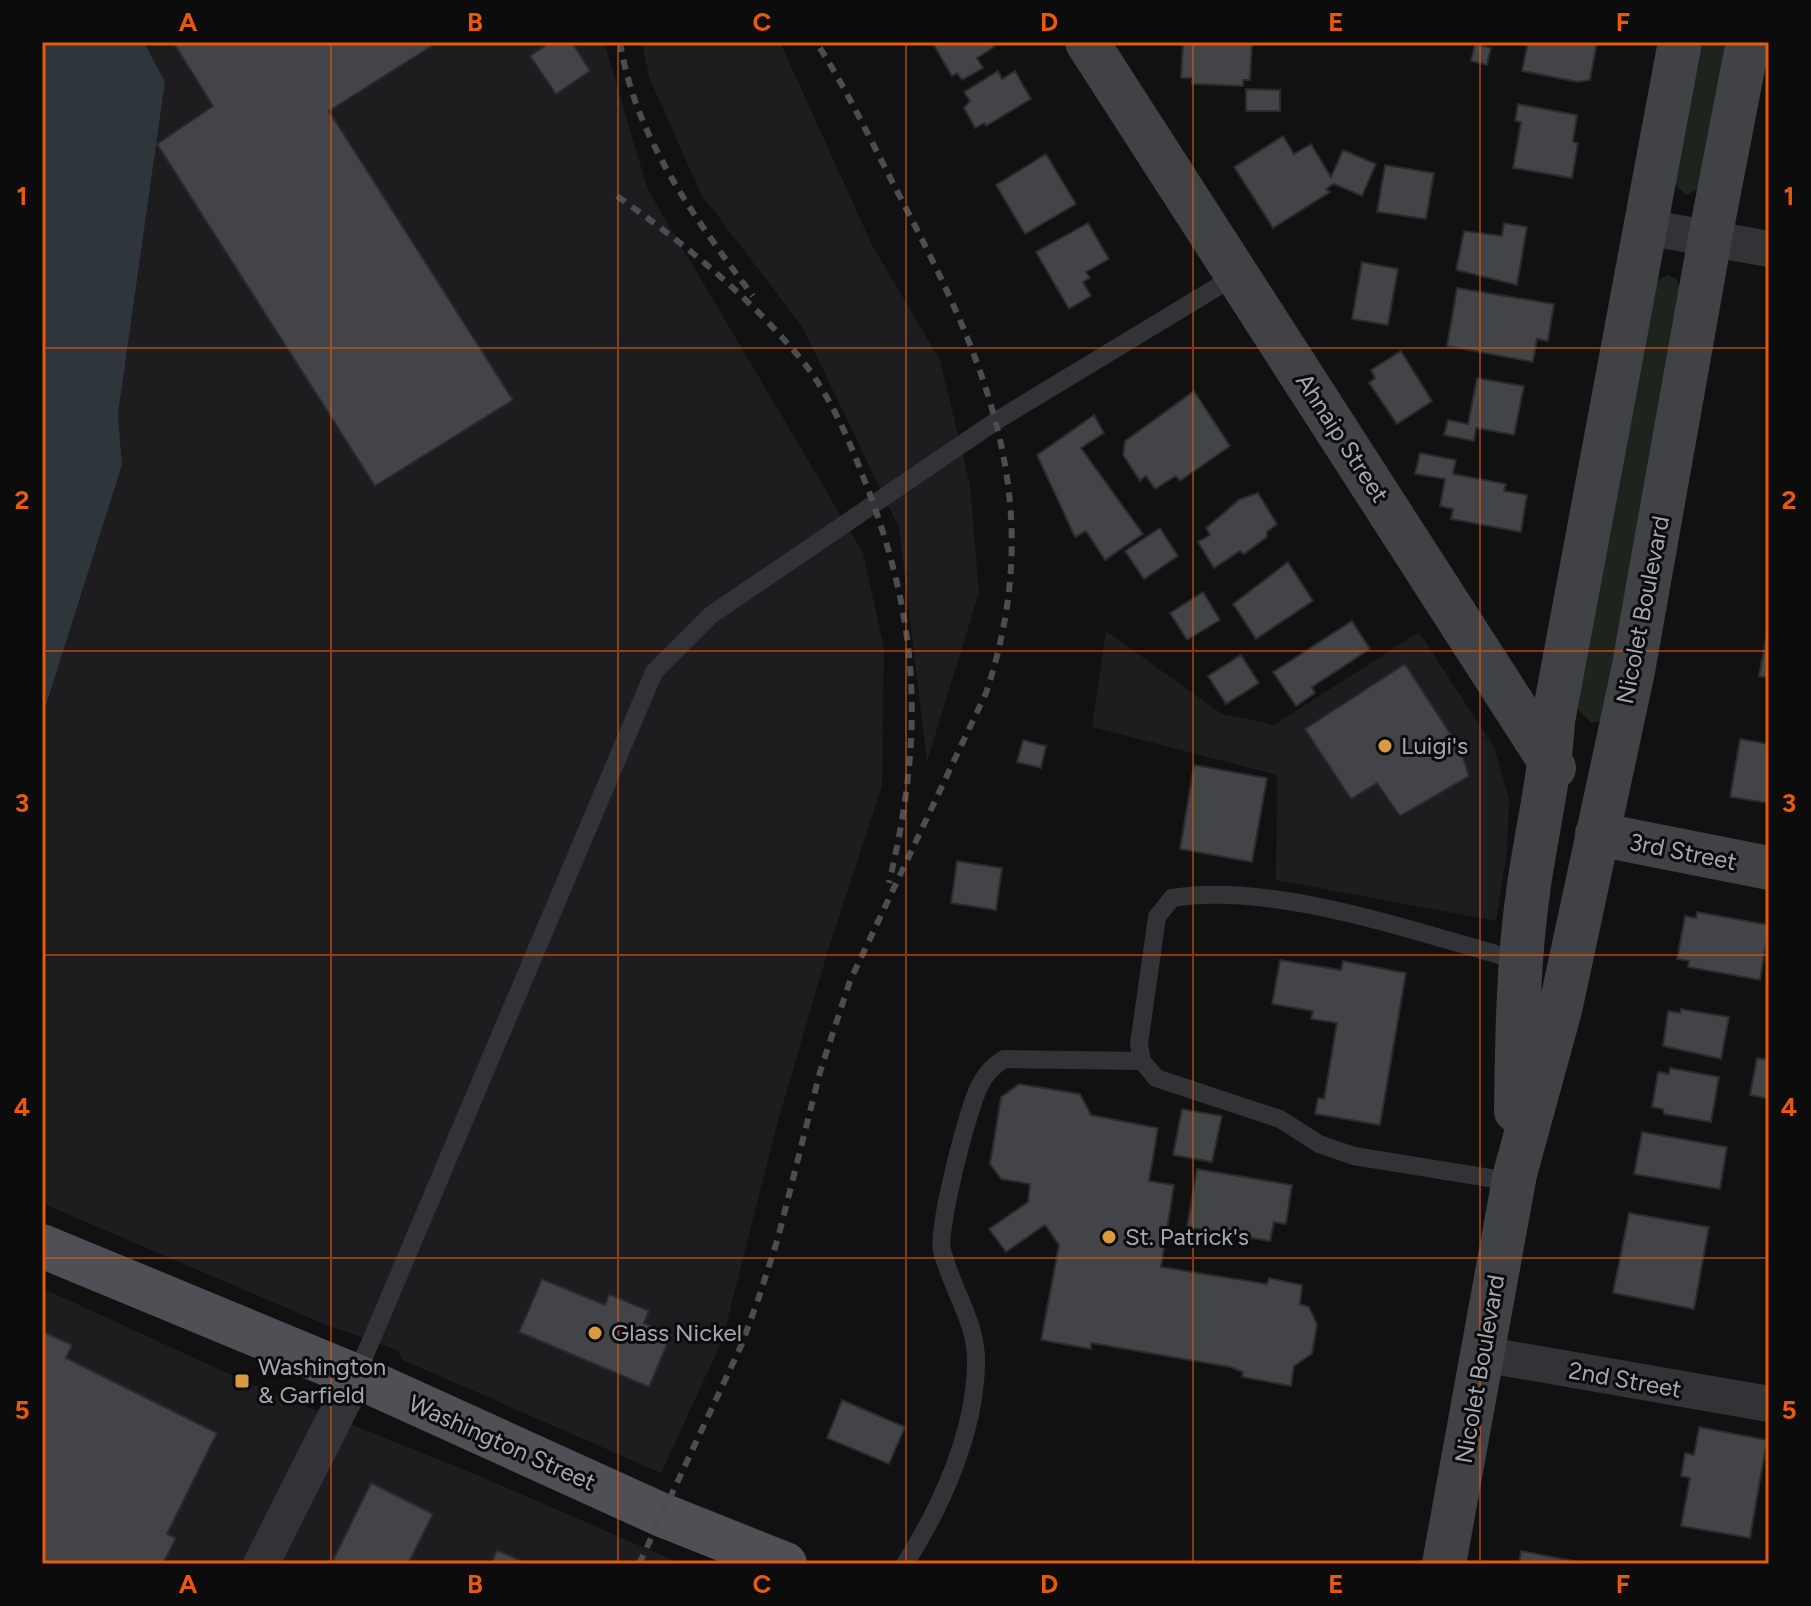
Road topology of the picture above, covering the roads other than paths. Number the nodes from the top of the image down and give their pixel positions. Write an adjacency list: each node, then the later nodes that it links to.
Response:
1 (1087, 42): 7 (main road, Ahnaip Street)
2 (1680, 42): 4 (main road, Nicolet Boulevard)
3 (1748, 42): 5 (main road, Nicolet Boulevard)
4 (1645, 227): 5 (street); 8 (main road, Nicolet Boulevard)
5 (1710, 238): 6 (street); 9 (main road, Nicolet Boulevard)
6 (1769, 249)
7 (1237, 275): 8 (main road, Ahnaip Street); 16 (lane)
8 (1551, 763): 9 (main road, Ahnaip Street); 11 (main road, Nicolet Boulevard)
9 (1597, 834): 10 (main road, 3rd Street); 13 (main road, Nicolet Boulevard)
10 (1769, 868)
11 (1521, 961): 12 (lane); 13 (main road, Nicolet Boulevard)
12 (1142, 1061): 13 (lane); 20 (lane)
13 (1514, 1178): 15 (main road, Nicolet Boulevard)
14 (42, 1246): 16 (main road, Washington Street)
15 (1482, 1354): 17 (street, 2nd Street); 21 (main road, Nicolet Boulevard)
16 (356, 1376): 18 (street); 19 (main road, Washington Street)
17 (1769, 1404)
18 (261, 1564)
19 (785, 1564)
20 (905, 1564)
21 (1444, 1564)

